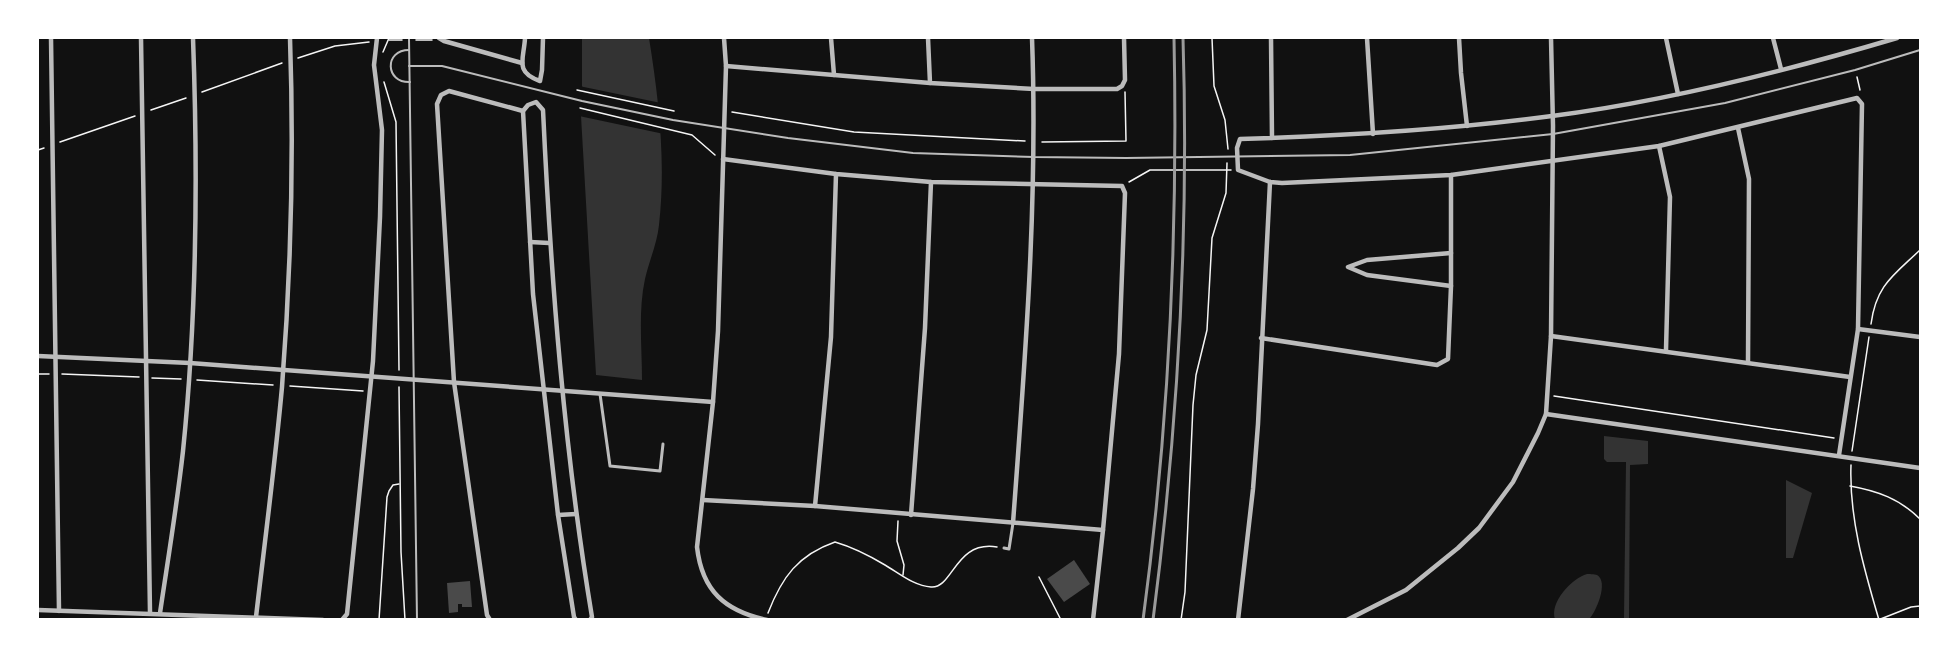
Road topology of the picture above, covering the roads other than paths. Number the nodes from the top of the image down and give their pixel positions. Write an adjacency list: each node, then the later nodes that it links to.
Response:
1 (51, 38): 61 (street)
2 (141, 38): 62 (street)
3 (193, 38): 64 (street)
4 (290, 38): 65 (street)
5 (525, 38): 24 (street)
6 (543, 38): 24 (street)
7 (724, 38): 26 (street)
8 (831, 38): 28 (street)
9 (928, 38): 30 (street)
10 (1032, 38): 31 (street)
11 (1124, 38): 31 (street)
12 (1271, 38): 40 (street)
13 (1367, 38): 38 (street)
14 (1459, 38): 35 (street)
15 (1551, 38): 34 (street)
16 (1666, 38): 32 (street)
17 (1773, 38): 27 (street)
18 (1897, 38): 27 (street)
19 (377, 39): 66 (street)
20 (409, 39): 22 (lane)
21 (437, 39): 24 (street)
22 (409, 50): 25 (lane); 29 (lane)
23 (1920, 50): 39 (lane)
24 (522, 63)
25 (410, 66): 29 (lane); 37 (lane)
26 (726, 66): 28 (street); 37 (street)
27 (1781, 69): 32 (street)
28 (834, 75): 30 (street)
29 (410, 82): 68 (lane)
30 (930, 83): 31 (street)
31 (1034, 88): 43 (street)
32 (1678, 94): 34 (street)
33 (523, 111): 51 (street); 52 (street); 69 (street)
34 (1553, 116): 35 (street); 39 (street)
35 (1467, 126): 38 (street)
36 (1738, 128): 41 (street); 55 (street); 63 (street)
37 (724, 129): 43 (lane); 44 (street)
38 (1373, 134): 40 (street)
39 (1553, 134): 42 (lane); 45 (street)
40 (1272, 138): 42 (street)
41 (1659, 146): 45 (street); 59 (street)
42 (1237, 156): 43 (lane); 49 (street)
43 (1034, 158): 50 (street)
44 (723, 159): 46 (street); 73 (street)
45 (1553, 161): 47 (street); 56 (street)
46 (836, 174): 48 (street); 79 (street)
47 (1451, 175): 49 (street); 53 (street)
48 (931, 182): 50 (street); 82 (street)
49 (1270, 182): 58 (street)
50 (1034, 185): 83 (street); 84 (street)
51 (530, 242): 52 (street); 70 (street)
52 (549, 243): 71 (street)
53 (1451, 253): 54 (street); 54 (street)
54 (1451, 286): 58 (street)
55 (1858, 329): 57 (street); 67 (street)
56 (1551, 336): 59 (street); 74 (street)
57 (1920, 337)
58 (1261, 338): 99 (street)
59 (1666, 350): 63 (street)
60 (38, 357): 61 (street)
61 (56, 357): 62 (street); 87 (street)
62 (145, 361): 64 (street); 88 (street)
63 (1748, 362): 67 (street)
64 (190, 363): 65 (street); 89 (street)
65 (283, 370): 66 (street); 90 (street)
66 (372, 376): 68 (street); 91 (street)
67 (1850, 377): 76 (street)
68 (413, 380): 69 (street); 94 (lane)
69 (454, 382): 70 (street); 95 (street)
70 (543, 388): 71 (street); 80 (street)
71 (562, 391): 72 (street); 81 (street)
72 (600, 394): 73 (street); 75 (street)
73 (713, 402): 78 (street)
74 (1546, 414): 76 (street); 100 (street)
75 (663, 444)
76 (1839, 455): 77 (street)
77 (1920, 468)
78 (703, 500): 79 (street); 92 (street)
79 (815, 506): 82 (street)
80 (558, 514): 81 (street); 96 (street)
81 (576, 514): 97 (street)
82 (911, 515): 83 (street)
83 (1013, 523): 84 (street); 85 (street)
84 (1103, 530): 98 (street)
85 (1004, 548)
86 (38, 610): 87 (street)
87 (59, 611): 88 (street)
88 (150, 613): 89 (street)
89 (160, 613): 90 (street)
90 (256, 617): 93 (street)
91 (344, 618)
92 (766, 619)
93 (323, 620)
94 (417, 620)
95 (490, 620)
96 (576, 620)
97 (590, 620)
98 (1093, 620)
99 (1238, 620)
100 (1347, 620)

